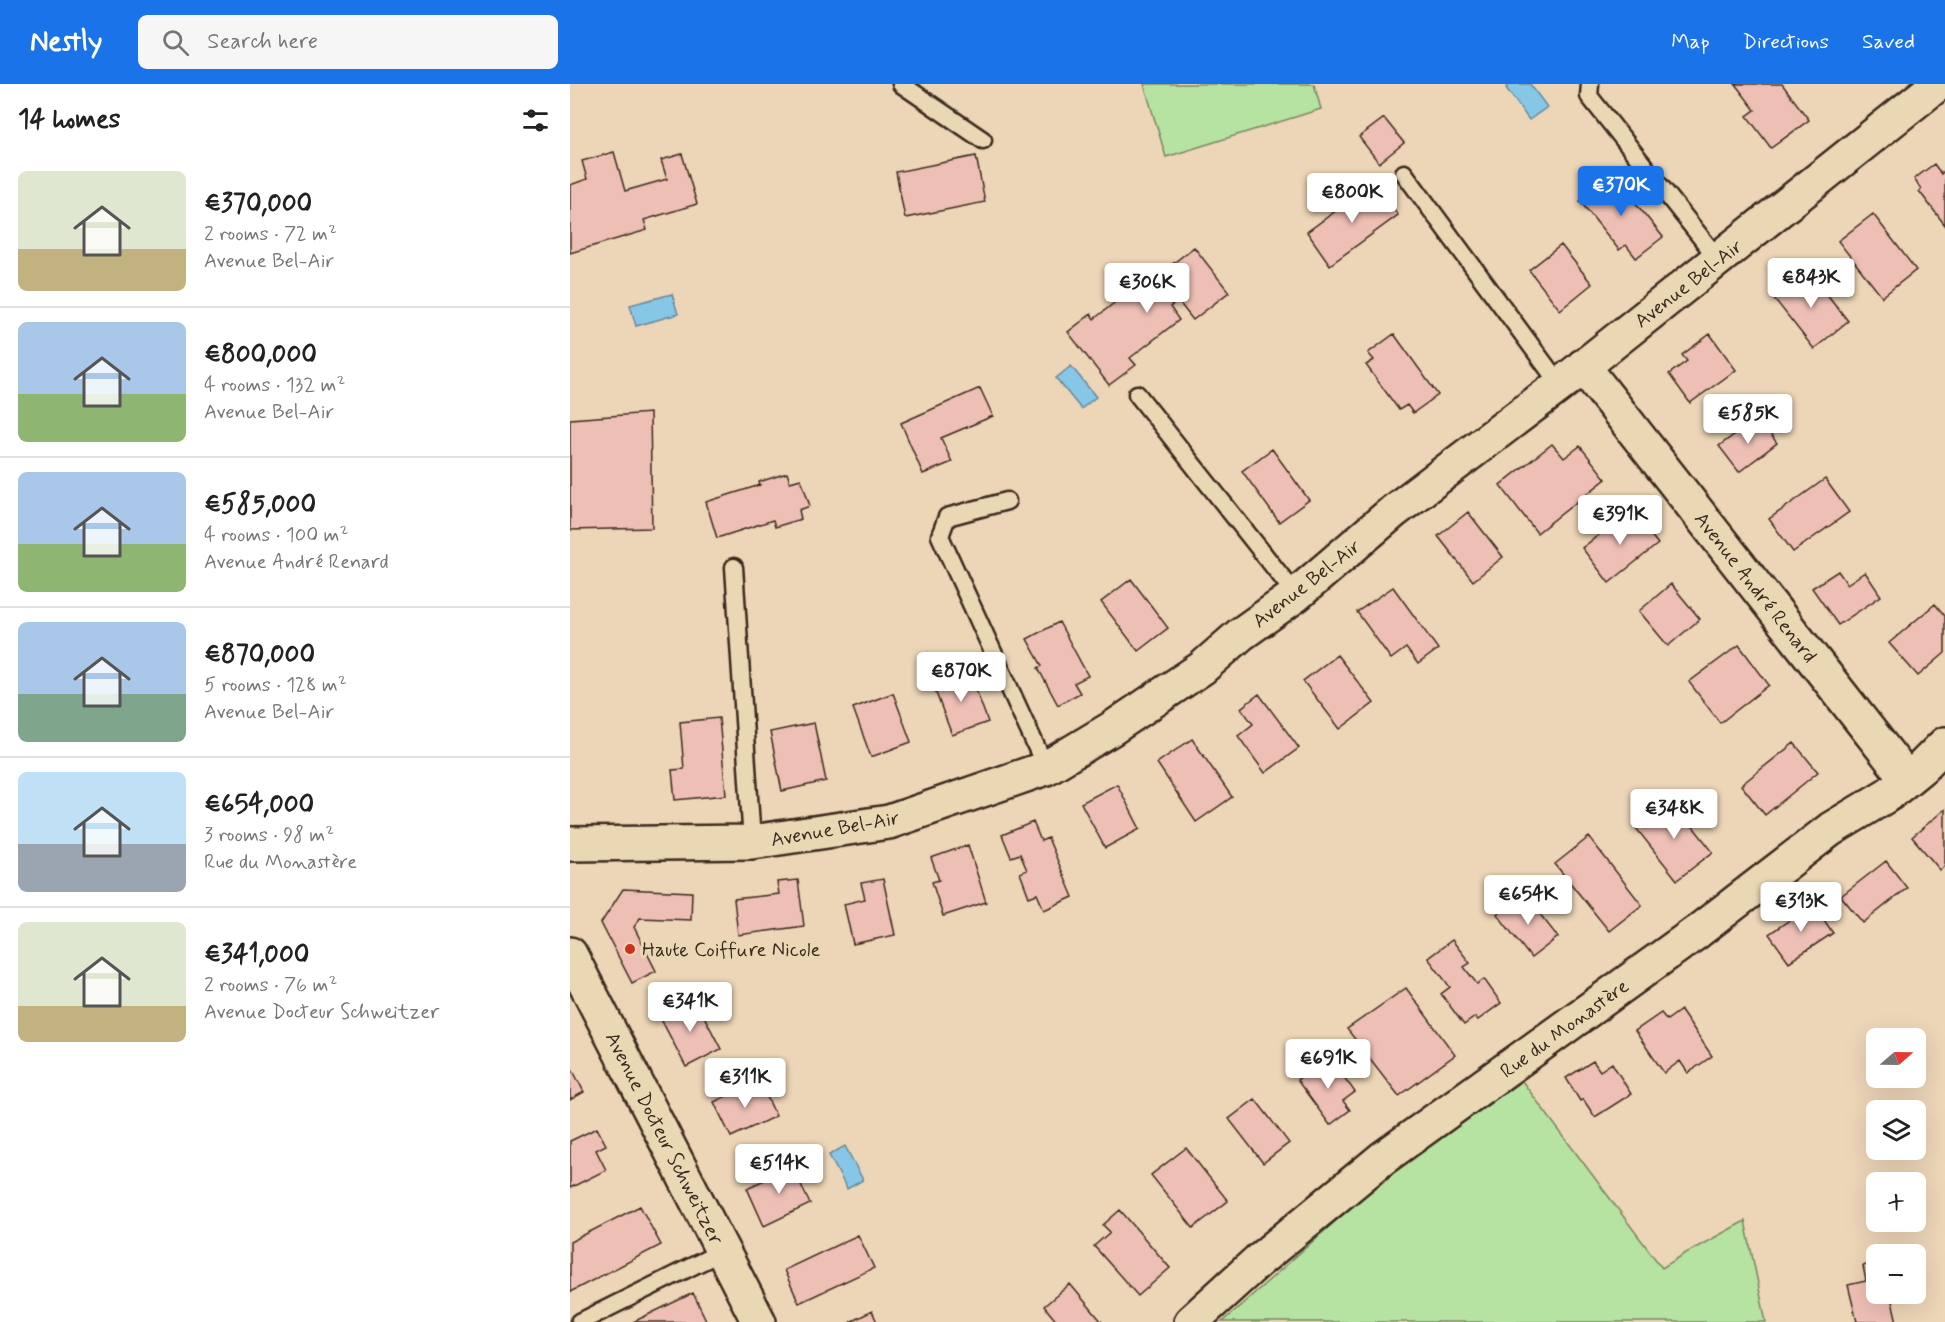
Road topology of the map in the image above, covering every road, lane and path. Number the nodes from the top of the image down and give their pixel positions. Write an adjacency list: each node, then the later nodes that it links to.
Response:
1 (901, 84): 4 (lane)
2 (1590, 84): 6 (lane)
3 (1931, 86): 6 (street, Avenue Bel-Air)
4 (982, 140)
5 (1404, 173): 7 (lane)
6 (1718, 259): 7 (street, Avenue Bel-Air)
7 (1572, 375): 11 (street, Avenue Bel-Air); 14 (street, Avenue André Renard)
8 (1137, 394): 11 (lane)
9 (1007, 501): 13 (lane)
10 (734, 567): 15 (lane)
11 (1296, 595): 13 (street, Avenue Bel-Air)
12 (1945, 744): 14 (street, Rue du Monastère)
13 (1046, 768): 15 (street, Avenue Bel-Air)
14 (1907, 779): 21 (street, Rue du Monastère)
15 (752, 842): 16 (street, Avenue Bel-Air)
16 (570, 844)
17 (570, 954): 18 (street, Avenue Docteur Schweitzer)
18 (723, 1251): 19 (lane); 20 (street, Avenue Docteur Schweitzer)
19 (580, 1322)
20 (759, 1322)
21 (1191, 1322)

